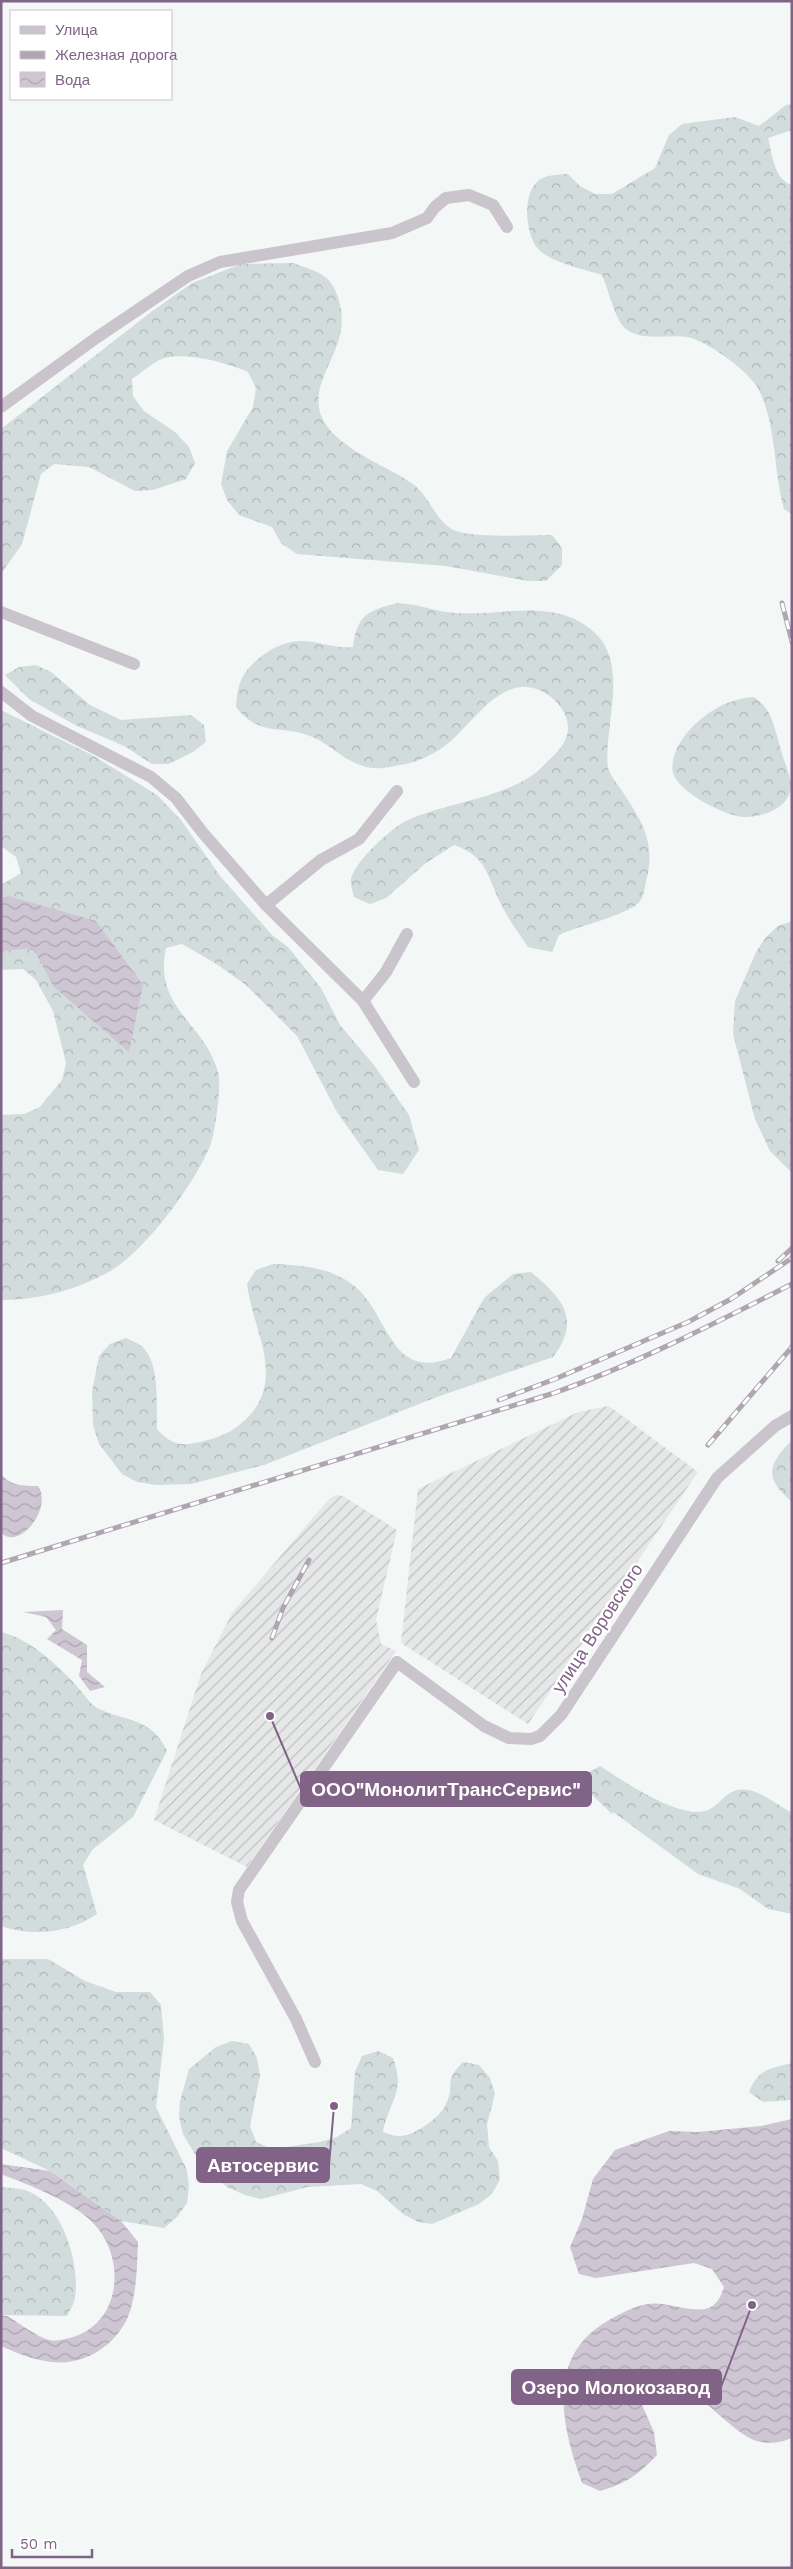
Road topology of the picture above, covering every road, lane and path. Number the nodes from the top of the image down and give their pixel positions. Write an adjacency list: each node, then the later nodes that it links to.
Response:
1 (506, 227): 2 (street)
2 (1, 407)
3 (1, 612): 4 (street)
4 (134, 664)
5 (1, 692): 7 (street)
6 (397, 791): 7 (street)
7 (266, 904): 9 (street)
8 (408, 934): 9 (street)
9 (363, 1001): 10 (street)
10 (414, 1082)
11 (792, 1416): 12 (street, улица Воровского)
12 (315, 2062)

